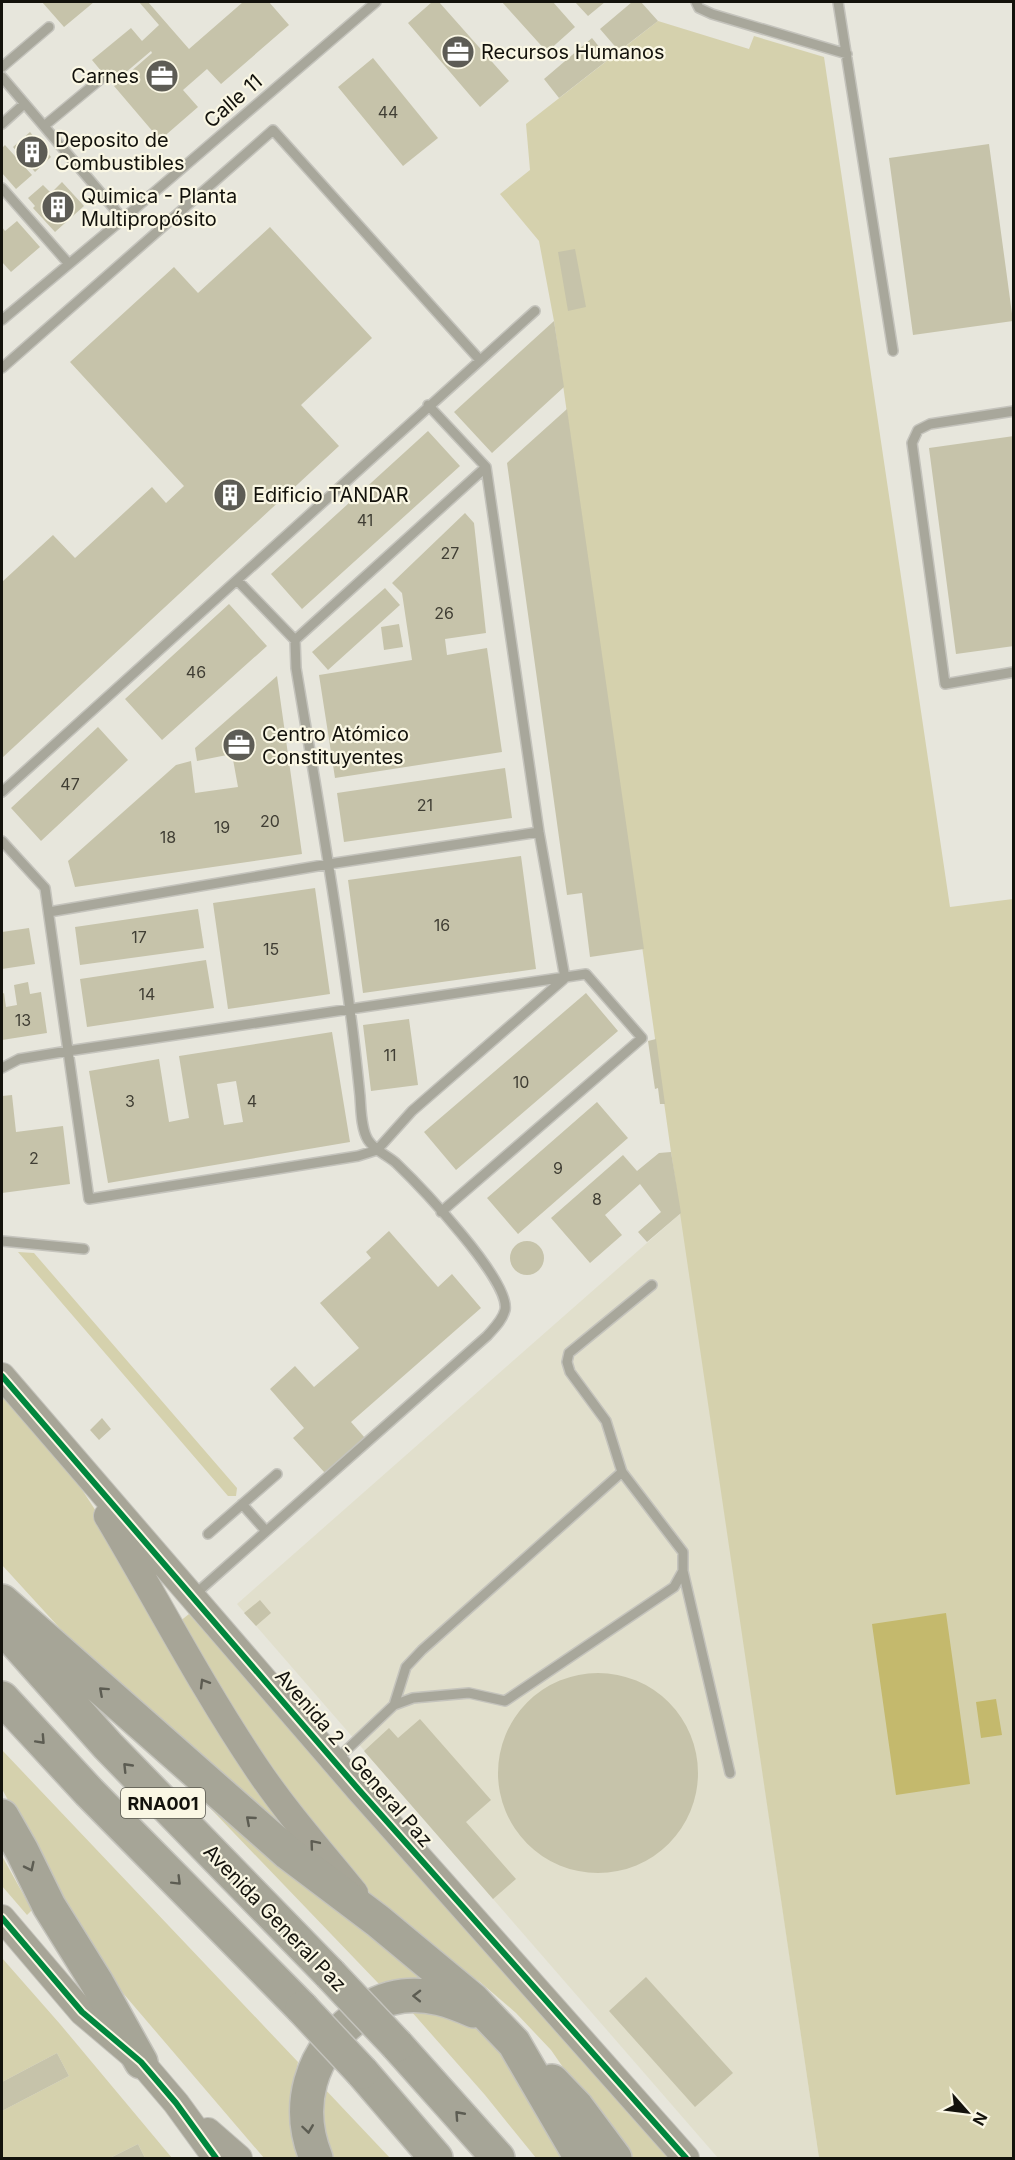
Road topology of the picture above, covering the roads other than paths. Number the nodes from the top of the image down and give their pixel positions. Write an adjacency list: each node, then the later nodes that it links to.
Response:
1 (373, 2): 13 (lane, Calle 11)
2 (696, 2): 5 (lane)
3 (838, 2): 5 (lane)
4 (49, 27): 6 (lane)
5 (847, 54): 17 (lane)
6 (2, 67)
7 (2, 77): 9 (lane)
8 (102, 78): 11 (lane)
9 (24, 104): 10 (lane); 11 (lane)
10 (2, 124)
11 (44, 126): 13 (lane)
12 (2, 188): 14 (lane)
13 (123, 219): 14 (lane, Calle 11)
14 (69, 264): 16 (lane, Calle 11)
15 (535, 310): 18 (lane)
16 (2, 320)
17 (893, 351)
18 (479, 359): 19 (lane); 20 (lane)
19 (2, 368)
20 (428, 405): 22 (lane); 23 (lane)
21 (1014, 411): 25 (lane)
22 (486, 467): 24 (lane); 27 (lane)
23 (237, 580): 24 (lane); 26 (lane)
24 (295, 640): 29 (lane)
25 (1014, 672)
26 (2, 792)
27 (539, 832): 29 (lane); 31 (lane)
28 (2, 841): 30 (lane)
29 (329, 864): 30 (lane); 32 (lane)
30 (49, 912): 33 (lane)
31 (566, 978): 32 (lane); 35 (lane); 36 (lane)
32 (350, 1011): 33 (lane); 35 (lane)
33 (68, 1051): 34 (lane); 35 (lane)
34 (2, 1068)
35 (377, 1150): 36 (lane)
36 (441, 1212): 45 (lane)
37 (2, 1241): 38 (lane)
38 (84, 1249)
39 (652, 1285): 42 (lane)
40 (2, 1376): 41 (street, Avenida 2 - General Paz)
41 (73, 1458): 48 (street, Avenida 2 - General Paz); 57 (street, one-way to 41)
42 (622, 1472): 47 (lane); 52 (lane)
43 (277, 1474): 44 (lane)
44 (242, 1504): 45 (lane); 46 (lane)
45 (266, 1531): 48 (lane)
46 (208, 1534)
47 (682, 1571): 52 (lane); 54 (lane)
48 (192, 1597): 53 (street, Avenida 2 - General Paz)
49 (2, 1601): 57 (highway, one-way to 49)
50 (2, 1626): 66 (highway, Avenida General Paz / RNA001, one-way to 50, bridge)
51 (2, 1698): 65 (highway, RNA001, one-way to 65, bridge)
52 (394, 1705): 53 (lane)
53 (334, 1761): 69 (street, Avenida 2 - General Paz)
54 (730, 1773)
55 (2, 1816): 60 (highway, one-way to 60)
56 (2, 1918): 60 (street)
57 (378, 1921): 58 (highway)
58 (491, 2021): 59 (highway); 64 (highway, one-way to 64)
59 (521, 2054): 67 (highway); 68 (highway)
60 (141, 2062): 61 (street)
61 (176, 2103): 62 (street); 63 (street)
62 (216, 2158)
63 (239, 2158)
64 (316, 2158)
65 (436, 2158)
66 (498, 2158)
67 (581, 2158)
68 (615, 2158)
69 (687, 2158)

